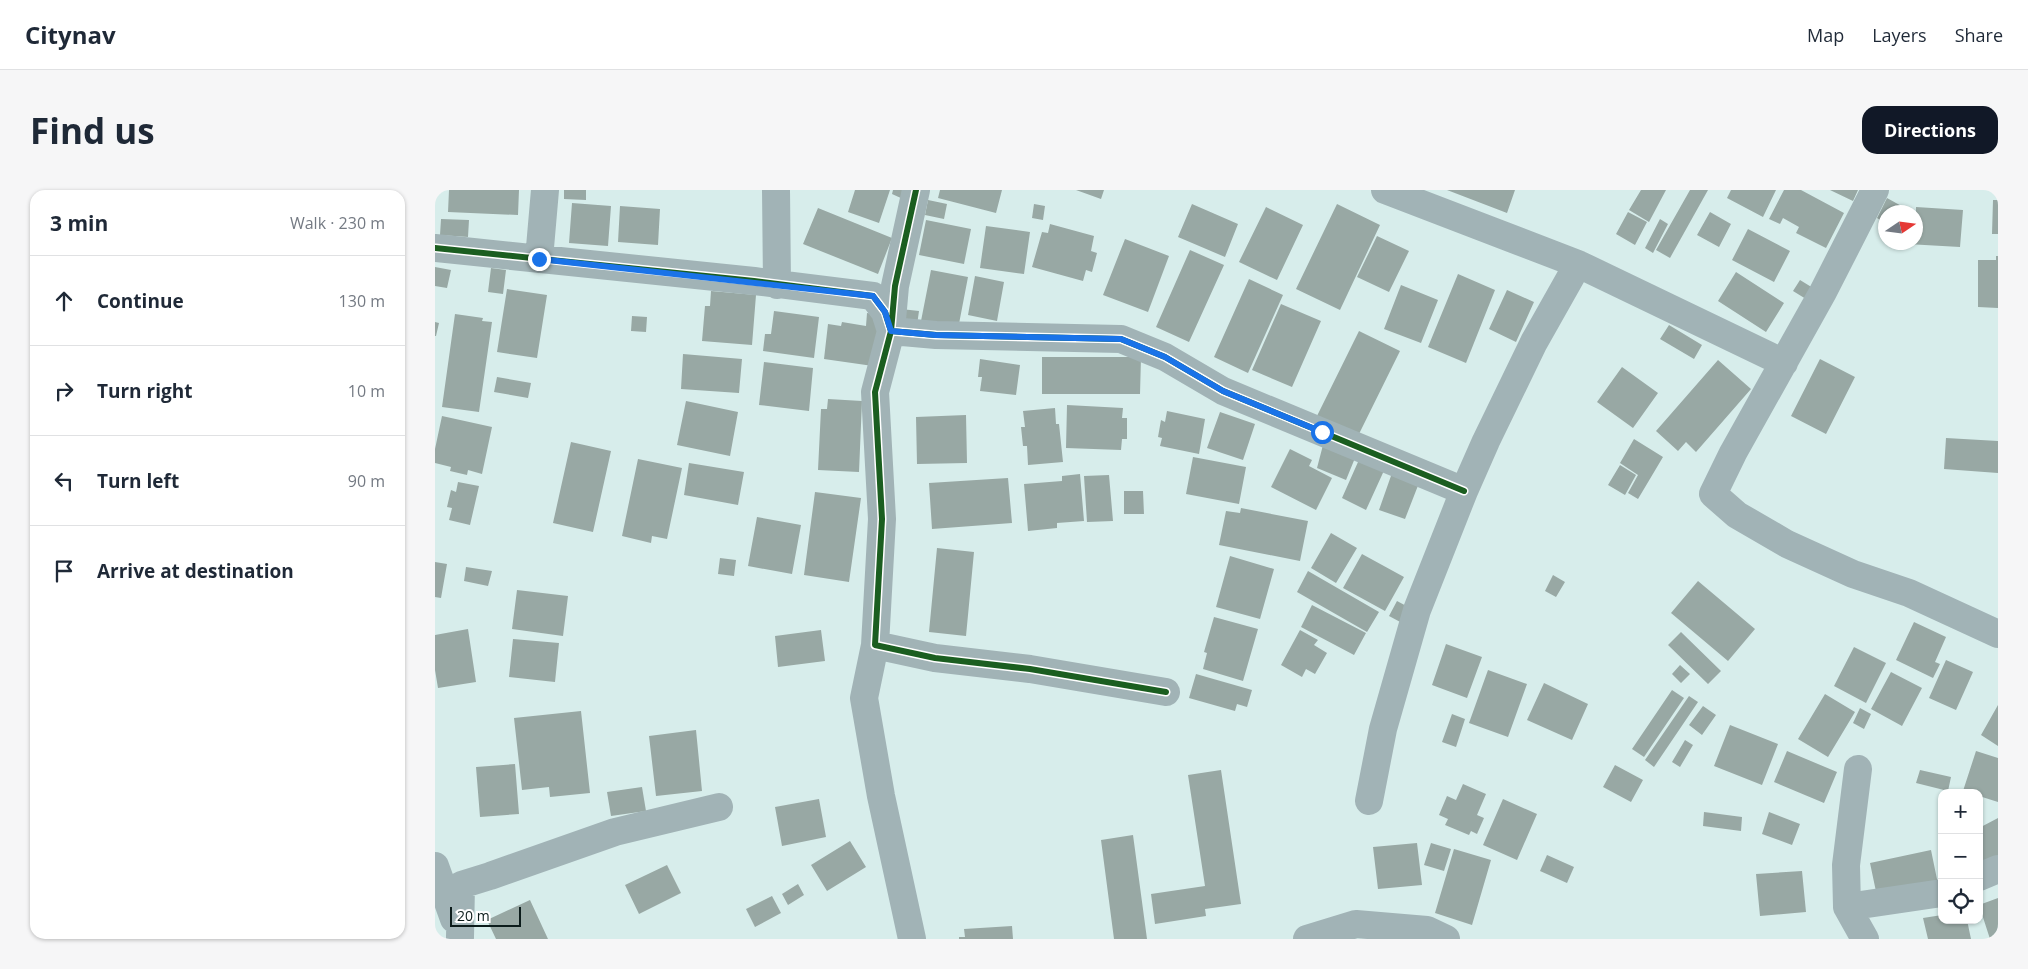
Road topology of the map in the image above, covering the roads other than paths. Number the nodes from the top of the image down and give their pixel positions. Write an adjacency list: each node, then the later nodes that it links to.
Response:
1 (545, 190): 7 (street)
2 (776, 190): 9 (street)
3 (916, 190): 10 (street)
4 (1385, 190): 8 (street)
5 (1875, 190): 11 (street)
6 (435, 248): 7 (street)
7 (539, 259): 9 (street)
8 (1578, 264): 11 (street); 12 (street)
9 (777, 285): 10 (street)
10 (891, 331): 12 (street); 14 (street)
11 (1784, 363): 13 (street)
12 (1464, 491): 17 (street)
13 (1998, 634)
14 (875, 645): 15 (street); 25 (street)
15 (1166, 692)
16 (1858, 769): 23 (street)
17 (1369, 801)
18 (719, 808): 24 (street)
19 (435, 866): 24 (street)
20 (1998, 869): 21 (street)
21 (1983, 875)
22 (1938, 893): 23 (street)
23 (1847, 907): 28 (street)
24 (452, 935)
25 (912, 939)
26 (1307, 939): 27 (street)
27 (1446, 939)
28 (1865, 939)

